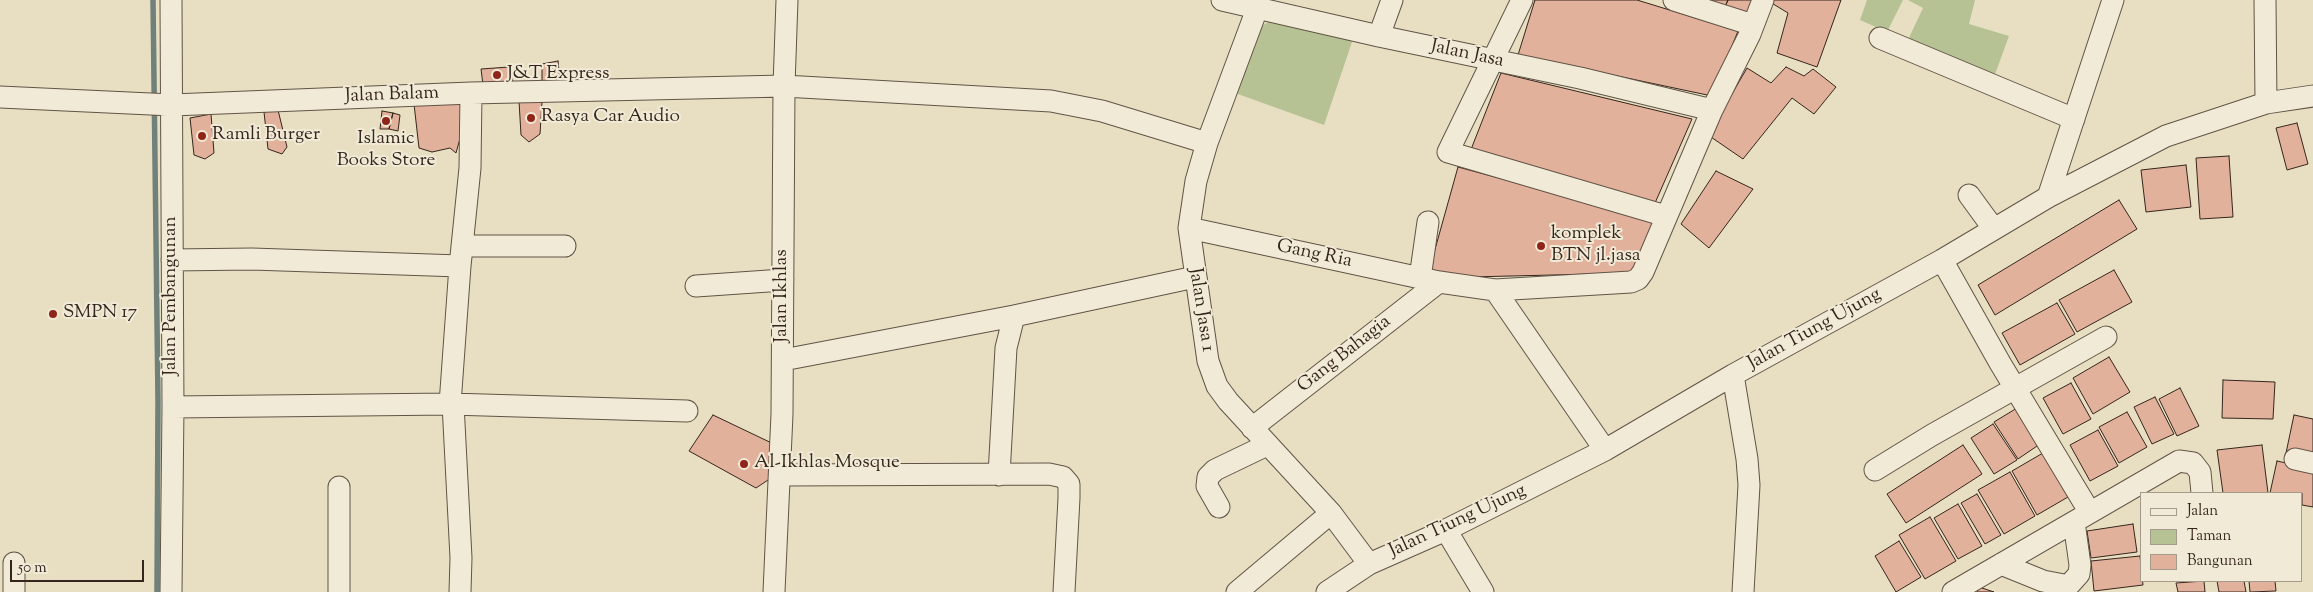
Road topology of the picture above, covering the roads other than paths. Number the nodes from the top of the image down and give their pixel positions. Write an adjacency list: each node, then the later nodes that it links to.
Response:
1 (171, 0): 20 (street, Jalan Pembangunan)
2 (787, 0): 15 (street, Jalan Ikhlas)
3 (1222, 0): 10 (street, Jalan Jasa)
4 (1392, 0): 12 (street)
5 (1522, 0): 14 (street)
6 (1674, 0): 11 (street)
7 (1763, 0): 11 (street)
8 (2113, 0): 22 (street)
9 (2265, 0): 19 (street)
10 (1257, 10): 12 (street, Jalan Jasa); 23 (street, Jalan Jasa 1)
11 (1753, 25): 21 (street)
12 (1379, 36): 14 (street, Jalan Jasa)
13 (1880, 38): 22 (street)
14 (1492, 61): 21 (street, Jalan Jasa); 26 (street)
15 (784, 86): 16 (street, Jalan Balam); 23 (street, Jalan Balam); 35 (street, Jalan Ikhlas)
16 (471, 93): 20 (street, Jalan Balam); 31 (street)
17 (0, 96): 20 (street, Jalan Balam)
18 (2313, 96): 19 (street, Jalan Tiung Ujung)
19 (2266, 102): 25 (street, Jalan Tiung Ujung)
20 (169, 104): 32 (street, Jalan Pembangunan)
21 (1712, 110): 26 (street)
22 (2074, 119): 25 (street)
23 (1207, 143): 28 (street, Jalan Jasa 1)
24 (1969, 195): 29 (street)
25 (2048, 197): 29 (street, Jalan Tiung Ujung)
26 (1666, 216): 38 (street, Gang Ria)
27 (1428, 222): 36 (street)
28 (1189, 228): 34 (street, Jalan Jasa 1); 36 (street, Gang Ria)
29 (1993, 228): 33 (street, Jalan Tiung Ujung)
30 (565, 246): 31 (street)
31 (461, 256): 32 (street); 44 (street)
32 (172, 260): 45 (street, Jalan Pembangunan)
33 (1942, 260): 42 (street, Jalan Tiung Ujung); 43 (street)
34 (1195, 277): 39 (street); 47 (street, Jalan Jasa 1)
35 (783, 280): 37 (street); 41 (street, Jalan Ikhlas)
36 (1429, 280): 38 (street, Gang Ria); 47 (street, Gang Bahagia)
37 (696, 286)
38 (1495, 290): 49 (street)
39 (1014, 316): 41 (street); 52 (street)
40 (2106, 337): 43 (street)
41 (783, 360): 51 (street, Jalan Ikhlas)
42 (1732, 375): 49 (street, Jalan Tiung Ujung); 71 (street)
43 (2016, 388): 50 (street); 57 (street)
44 (451, 404): 45 (street); 46 (street); 65 (street)
45 (173, 407): 63 (street, Jalan Pembangunan)
46 (687, 411)
47 (1252, 428): 48 (street, Jalan Jasa 1)
48 (1267, 445): 55 (street); 56 (street, Jalan Jasa 1)
49 (1605, 450): 58 (street, Jalan Tiung Ujung)
50 (1876, 470)
51 (780, 475): 52 (street); 66 (street, Jalan Ikhlas)
52 (999, 475): 67 (street)
53 (339, 487): 64 (street)
54 (2202, 492): 57 (street)
55 (1219, 506)
56 (1331, 513): 60 (street, Jalan Jasa 1); 68 (street)
57 (2081, 517): 61 (street); 61 (street)
58 (1446, 530): 60 (street, Jalan Tiung Ujung); 70 (street)
59 (14, 562): 62 (street)
60 (1369, 564): 69 (street, Jalan Tiung Ujung)
61 (2001, 564): 72 (street)
62 (14, 592)
63 (171, 592)
64 (339, 592)
65 (460, 592)
66 (774, 592)
67 (1064, 592)
68 (1237, 592)
69 (1327, 592)
70 (1483, 592)
71 (1743, 592)
72 (1953, 592)

